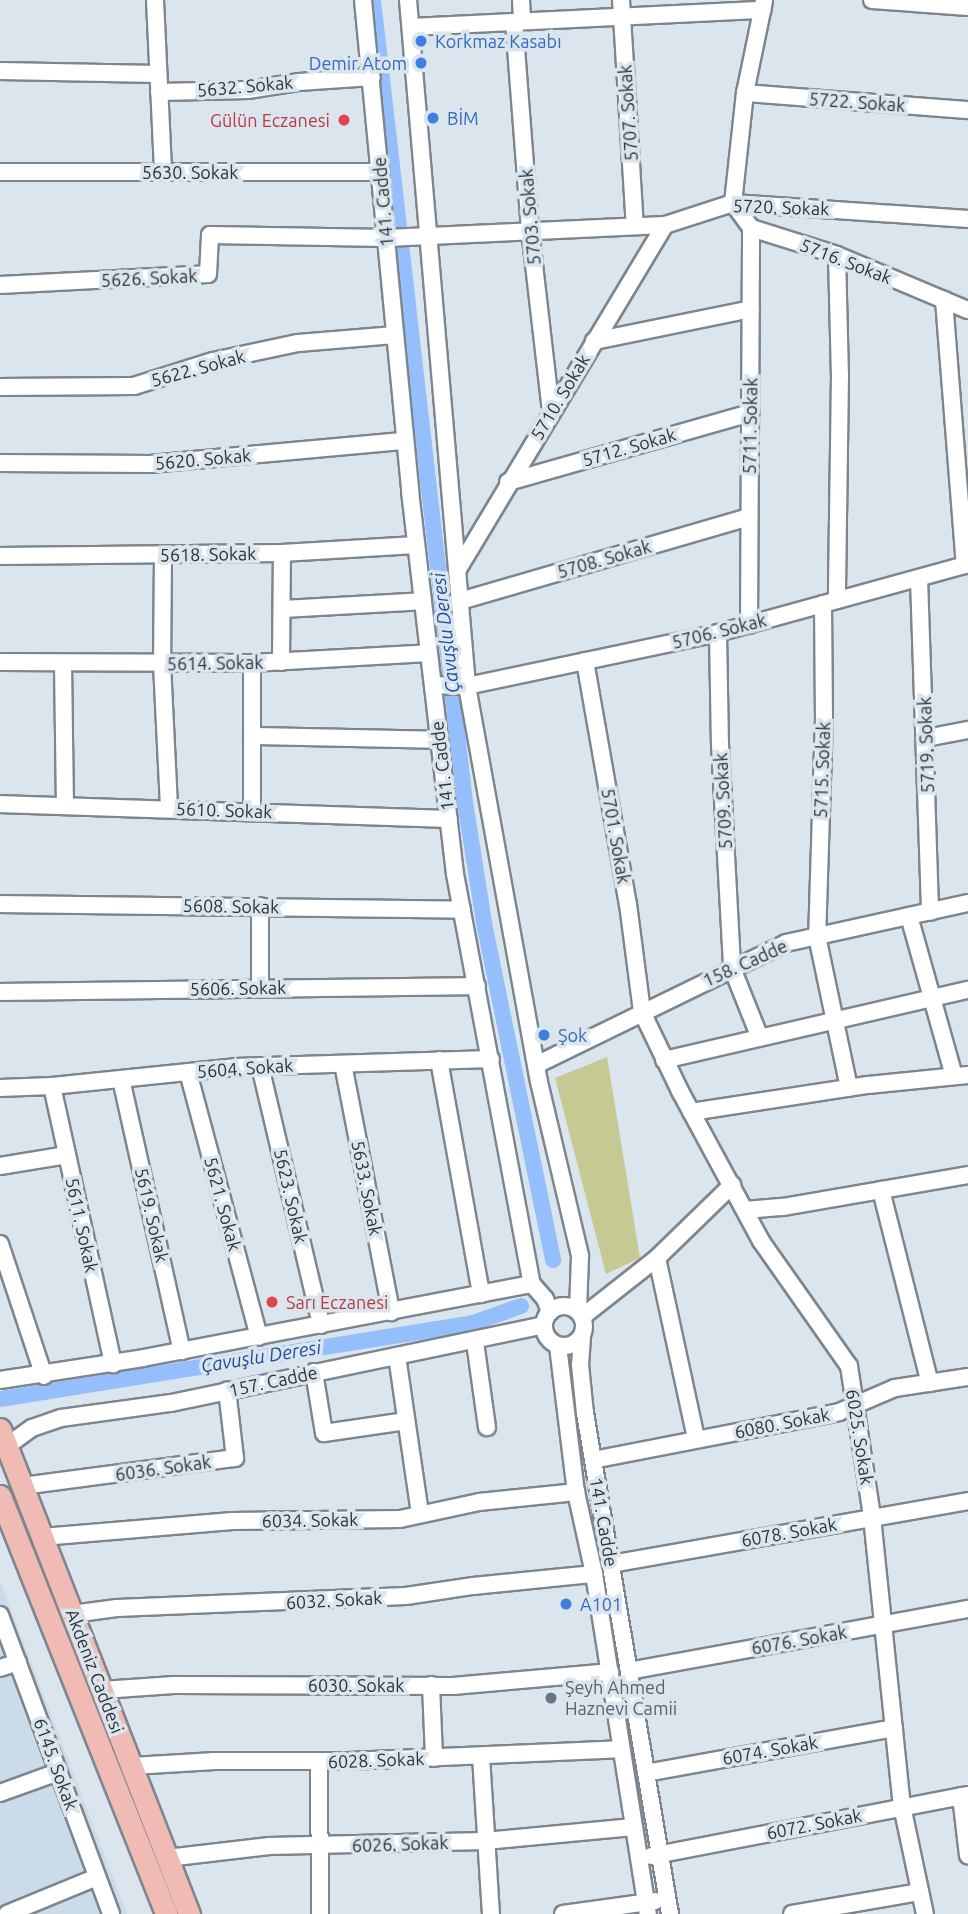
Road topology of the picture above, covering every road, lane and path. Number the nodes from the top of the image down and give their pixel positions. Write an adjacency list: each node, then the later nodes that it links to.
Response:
1 (155, 0): 12 (street)
2 (363, 0): 13 (street, 141. Cadde)
3 (408, 0): 10 (street, 141. Cadde)
4 (520, 0): 9 (street, 5703. Sokak)
5 (873, 0): 7 (street)
6 (764, 5): 8 (street); 15 (street)
7 (968, 7)
8 (621, 8): 9 (street); 23 (street, 5707. Sokak)
9 (518, 22): 10 (street); 25 (street, 5703. Sokak)
10 (411, 27): 26 (street, 141. Cadde)
11 (0, 71): 12 (street)
12 (158, 74): 14 (street)
13 (372, 77): 14 (street, 5632. Sokak); 19 (street, 141. Cadde)
14 (159, 92): 18 (street)
15 (746, 93): 16 (street, 5722. Sokak); 20 (street)
16 (968, 110)
17 (0, 172): 18 (street, 5630. Sokak)
18 (163, 172): 19 (street, 5630. Sokak)
19 (381, 172): 27 (street, 141. Cadde)
20 (733, 203): 21 (street, 5720. Sokak); 22 (street, 5720. Sokak); 24 (street)
21 (968, 219)
22 (665, 225): 23 (street, 5720. Sokak); 34 (street, 5710. Sokak)
23 (635, 226): 25 (street, 5720. Sokak)
24 (751, 228): 28 (street, 5716. Sokak); 31 (street, 5711. Sokak)
25 (530, 230): 26 (street, 5720. Sokak); 36 (street, 5703. Sokak)
26 (429, 237): 27 (street, 5720. Sokak); 47 (street, 141. Cadde)
27 (387, 238): 29 (street, 5626. Sokak); 33 (street, 141. Cadde)
28 (837, 255): 30 (street, 5716. Sokak); 51 (street, 5715. Sokak)
29 (0, 285)
30 (944, 300): 32 (street, 5716. Sokak); 46 (street)
31 (751, 309): 34 (street); 37 (street, 5711. Sokak)
32 (968, 310)
33 (396, 335): 35 (street, 5622. Sokak); 38 (street, 141. Cadde)
34 (594, 341): 36 (street, 5710. Sokak)
35 (0, 387)
36 (551, 411): 40 (street, 5710. Sokak)
37 (750, 413): 40 (street, 5712. Sokak); 41 (street, 5711. Sokak)
38 (405, 441): 39 (street, 5620. Sokak); 42 (street, 141. Cadde)
39 (0, 463)
40 (508, 482): 47 (street, 5710. Sokak)
41 (749, 517): 50 (street, 5708. Sokak); 53 (street, 5711. Sokak)
42 (416, 545): 43 (street, 5618. Sokak); 49 (street, 141. Cadde)
43 (282, 553): 44 (street, 5618. Sokak); 52 (street)
44 (163, 555): 45 (street, 5618. Sokak); 61 (street)
45 (0, 556)
46 (967, 565): 48 (street, 5706. Sokak)
47 (457, 571): 50 (street, 141. Cadde)
48 (919, 578): 51 (street, 5706. Sokak); 66 (street, 5719. Sokak)
49 (423, 600): 52 (street); 55 (street, 141. Cadde)
50 (460, 601): 63 (street, 141. Cadde)
51 (830, 602): 53 (street, 5706. Sokak); 79 (street, 5715. Sokak)
52 (282, 609): 58 (street)
53 (748, 625): 54 (street, 5706. Sokak)
54 (718, 633): 56 (street, 5706. Sokak); 80 (street, 5709. Sokak)
55 (429, 653): 58 (street, 5614. Sokak); 62 (street, 141. Cadde)
56 (585, 661): 63 (street, 5706. Sokak); 86 (street, 5701. Sokak)
57 (0, 662): 60 (street, 5614. Sokak)
58 (281, 662): 59 (street, 5614. Sokak)
59 (252, 663): 61 (street, 5614. Sokak); 65 (street)
60 (63, 664): 61 (street, 5614. Sokak); 69 (street)
61 (162, 664): 70 (street)
62 (433, 685): 63 (street, 5706. Sokak); 67 (street, 141. Cadde)
63 (466, 686): 93 (street, 141. Cadde)
64 (968, 730): 66 (street)
65 (252, 736): 67 (street); 71 (street)
66 (926, 738): 77 (street, 5719. Sokak)
67 (439, 740): 72 (street, 141. Cadde)
68 (0, 803): 69 (street, 5610. Sokak)
69 (65, 804): 70 (street, 5610. Sokak)
70 (169, 807): 71 (street, 5610. Sokak)
71 (253, 811): 72 (street, 5610. Sokak)
72 (449, 819): 76 (street, 141. Cadde)
73 (968, 903): 77 (street, 158. Cadde)
74 (0, 904): 75 (street, 5608. Sokak)
75 (260, 906): 76 (street, 5608. Sokak); 82 (street)
76 (462, 910): 81 (street, 141. Cadde)
77 (930, 912): 78 (street, 158. Cadde)
78 (909, 916): 79 (street, 158. Cadde); 85 (street)
79 (817, 936): 80 (street, 158. Cadde); 87 (street, 5715. Sokak)
80 (732, 968): 86 (street, 158. Cadde); 88 (street, 5709. Sokak)
81 (477, 986): 82 (street, 5606. Sokak); 89 (street, 141. Cadde)
82 (260, 988): 84 (street, 5606. Sokak)
83 (968, 990): 85 (street)
84 (0, 992)
85 (931, 998): 87 (street); 96 (street)
86 (642, 1012): 91 (street, 6025. Sokak); 93 (street, 158. Cadde)
87 (835, 1019): 88 (street); 100 (street, 5715. Sokak)
88 (760, 1038): 91 (street)
89 (491, 1059): 90 (street, 5604. Sokak); 110 (street, 141. Cadde)
90 (439, 1060): 92 (street, 5604. Sokak); 111 (street)
91 (664, 1060): 101 (street, 6025. Sokak)
92 (343, 1064): 94 (street, 5604. Sokak); 112 (street, 5633. Sokak)
93 (536, 1065): 113 (street, 141. Cadde)
94 (260, 1066): 95 (street, 5604. Sokak); 115 (street, 5623. Sokak)
95 (188, 1072): 97 (street, 5604. Sokak); 116 (street, 5621. Sokak)
96 (961, 1076): 100 (street)
97 (121, 1079): 98 (street, 5604. Sokak); 120 (street, 5619. Sokak)
98 (52, 1086): 99 (street, 5604. Sokak); 102 (street, 5611. Sokak)
99 (0, 1088)
100 (849, 1088): 101 (street)
101 (691, 1112): 105 (street, 6025. Sokak)
102 (67, 1155): 103 (street); 122 (street, 5611. Sokak)
103 (0, 1166)
104 (968, 1175): 106 (street)
105 (732, 1185): 107 (street, 6025. Sokak); 109 (street)
106 (881, 1190): 107 (street); 127 (street)
107 (745, 1210): 129 (street, 6025. Sokak)
108 (0, 1244): 124 (street)
109 (657, 1258): 113 (street); 133 (street)
110 (532, 1284): 111 (street); 114 (street, 141. Cadde)
111 (481, 1294): 112 (street)
112 (391, 1312): 115 (street)
113 (580, 1314): 114 (street); 117 (street)
114 (547, 1319): 118 (street, 157. Cadde); 119 (street)
115 (321, 1325): 116 (street)
116 (259, 1337): 120 (street)
117 (582, 1337): 119 (street); 134 (street, 141. Cadde)
118 (475, 1342): 121 (street, 157. Cadde); 131 (street)
119 (558, 1346): 136 (street, 141. Cadde)
120 (182, 1351): 122 (street)
121 (397, 1356): 123 (street, 157. Cadde); 130 (street)
122 (113, 1364): 124 (street)
123 (314, 1372): 128 (street, 157. Cadde); 130 (street)
124 (44, 1376): 126 (street)
125 (968, 1377): 127 (street, 6080. Sokak)
126 (0, 1380)
127 (930, 1383): 129 (street, 6080. Sokak)
128 (227, 1390): 132 (street, 157. Cadde); 135 (street, 6036. Sokak)
129 (856, 1404): 133 (street, 6080. Sokak); 140 (street, 6025. Sokak)
130 (406, 1421): 139 (street)
131 (486, 1427)
132 (2, 1434): 135 (main road, Akdeniz Caddesi)
133 (695, 1439): 134 (street, 6080. Sokak)
134 (593, 1460): 142 (street, 141. Cadde)
135 (22, 1486): 141 (main road, Akdeniz Caddesi)
136 (576, 1492): 139 (street, 6034. Sokak); 143 (street, 141. Cadde)
137 (0, 1496): 178 (main road, Akdeniz Caddesi)
138 (968, 1501): 140 (street, 6078. Sokak)
139 (421, 1514): 141 (street, 6034. Sokak)
140 (872, 1517): 142 (street, 6078. Sokak); 147 (street, 6025. Sokak)
141 (42, 1536): 145 (main road, Akdeniz Caddesi)
142 (611, 1564): 150 (street, 141. Cadde)
143 (594, 1574): 145 (street, 6032. Sokak); 151 (street, 141. Cadde)
144 (968, 1609): 147 (street, 6076. Sokak)
145 (72, 1614): 153 (main road, Akdeniz Caddesi)
146 (0, 1615): 148 (street, 6145. Sokak)
147 (883, 1625): 150 (street, 6076. Sokak); 154 (street, 6025. Sokak)
148 (18, 1662): 149 (street); 160 (street, 6145. Sokak)
149 (0, 1668)
150 (629, 1671): 161 (street, 141. Cadde)
151 (610, 1672): 152 (street, 6030. Sokak); 155 (street, 141. Cadde)
152 (431, 1685): 153 (street, 6030. Sokak); 157 (street)
153 (102, 1690): 159 (main road, Akdeniz Caddesi)
154 (894, 1728): 161 (street, 6074. Sokak); 164 (street, 6025. Sokak)
155 (620, 1749): 156 (street, 6028. Sokak); 165 (street, 141. Cadde)
156 (481, 1756): 157 (street, 6028. Sokak); 166 (street)
157 (434, 1758): 158 (street, 6028. Sokak)
158 (319, 1761): 159 (street, 6028. Sokak); 167 (street)
159 (132, 1766): 170 (main road, Akdeniz Caddesi)
160 (58, 1772): 162 (street); 172 (street, 6145. Sokak)
161 (646, 1773): 168 (street, 141. Cadde)
162 (0, 1793)
163 (965, 1796): 164 (street, 6072. Sokak); 169 (street)
164 (902, 1806): 168 (street, 6072. Sokak); 173 (street, 6025. Sokak)
165 (633, 1827): 166 (street, 6026. Sokak); 171 (street, 141. Cadde)
166 (485, 1841): 167 (street, 6026. Sokak); 181 (street)
167 (320, 1846): 170 (street, 6026. Sokak); 180 (street)
168 (660, 1854): 171 (street, 6072. Sokak); 174 (street, 141. Cadde)
169 (968, 1856)
170 (167, 1858): 179 (main road, Akdeniz Caddesi)
171 (638, 1858): 175 (street, 141. Cadde)
172 (97, 1877): 176 (street); 177 (street, 6145. Sokak)
173 (920, 1892): 183 (street); 184 (street, 6025. Sokak)
174 (669, 1906): 175 (street)
175 (647, 1908): 182 (street)
176 (8, 1914)
177 (111, 1914)
178 (166, 1914)
179 (189, 1914)
180 (320, 1914)
181 (491, 1914)
182 (564, 1914)
183 (792, 1914)
184 (925, 1914)

